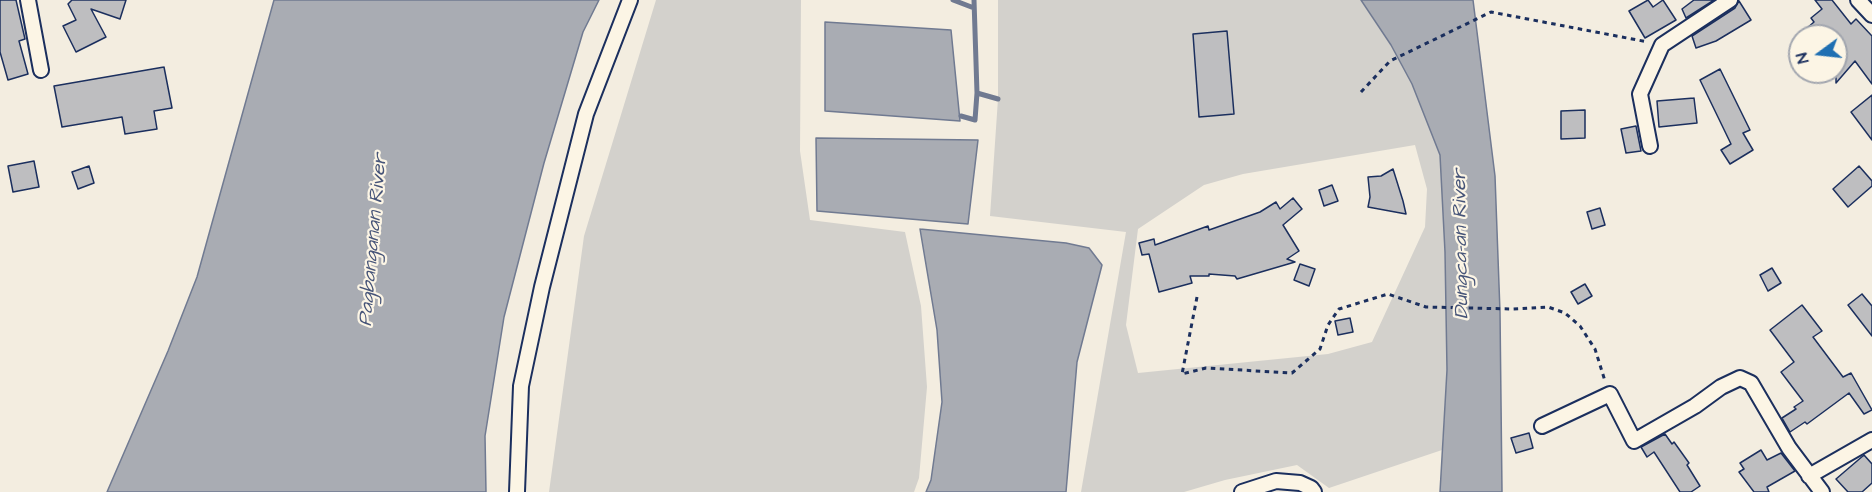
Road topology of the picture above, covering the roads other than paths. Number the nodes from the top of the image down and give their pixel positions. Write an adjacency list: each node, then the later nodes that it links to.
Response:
1 (28, 0): 6 (street)
2 (630, 0): 11 (street)
3 (1730, 0): 7 (street)
4 (1858, 0): 5 (street)
5 (1872, 15)
6 (41, 70)
7 (1650, 146)
8 (1542, 426): 10 (street)
9 (1872, 440): 10 (street)
10 (1809, 476): 14 (street)
11 (517, 492)
12 (1242, 492): 13 (street)
13 (1314, 492)
14 (1822, 492)

